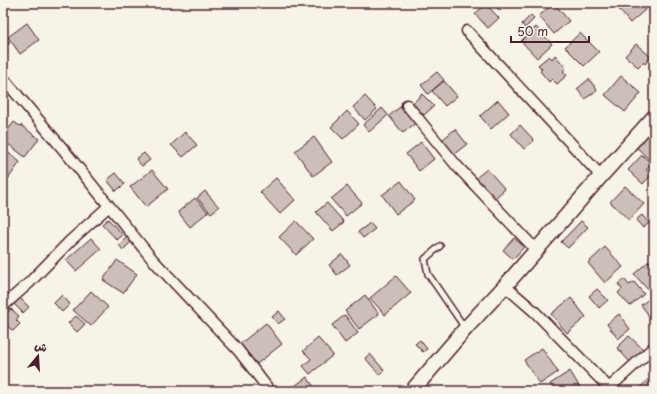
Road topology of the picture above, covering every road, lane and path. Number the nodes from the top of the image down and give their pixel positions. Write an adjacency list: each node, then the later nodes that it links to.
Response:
1 (468, 31): 5 (street)
2 (3, 78): 6 (street)
3 (407, 105): 8 (street)
4 (654, 117): 5 (street)
5 (601, 176): 8 (street)
6 (109, 206): 10 (street); 14 (street)
7 (440, 246): 11 (lane)
8 (537, 251): 9 (street)
9 (505, 286): 11 (street); 13 (street)
10 (3, 306)
11 (466, 328): 15 (street)
12 (654, 347): 13 (street)
13 (610, 390)
14 (270, 391)
15 (412, 391)

